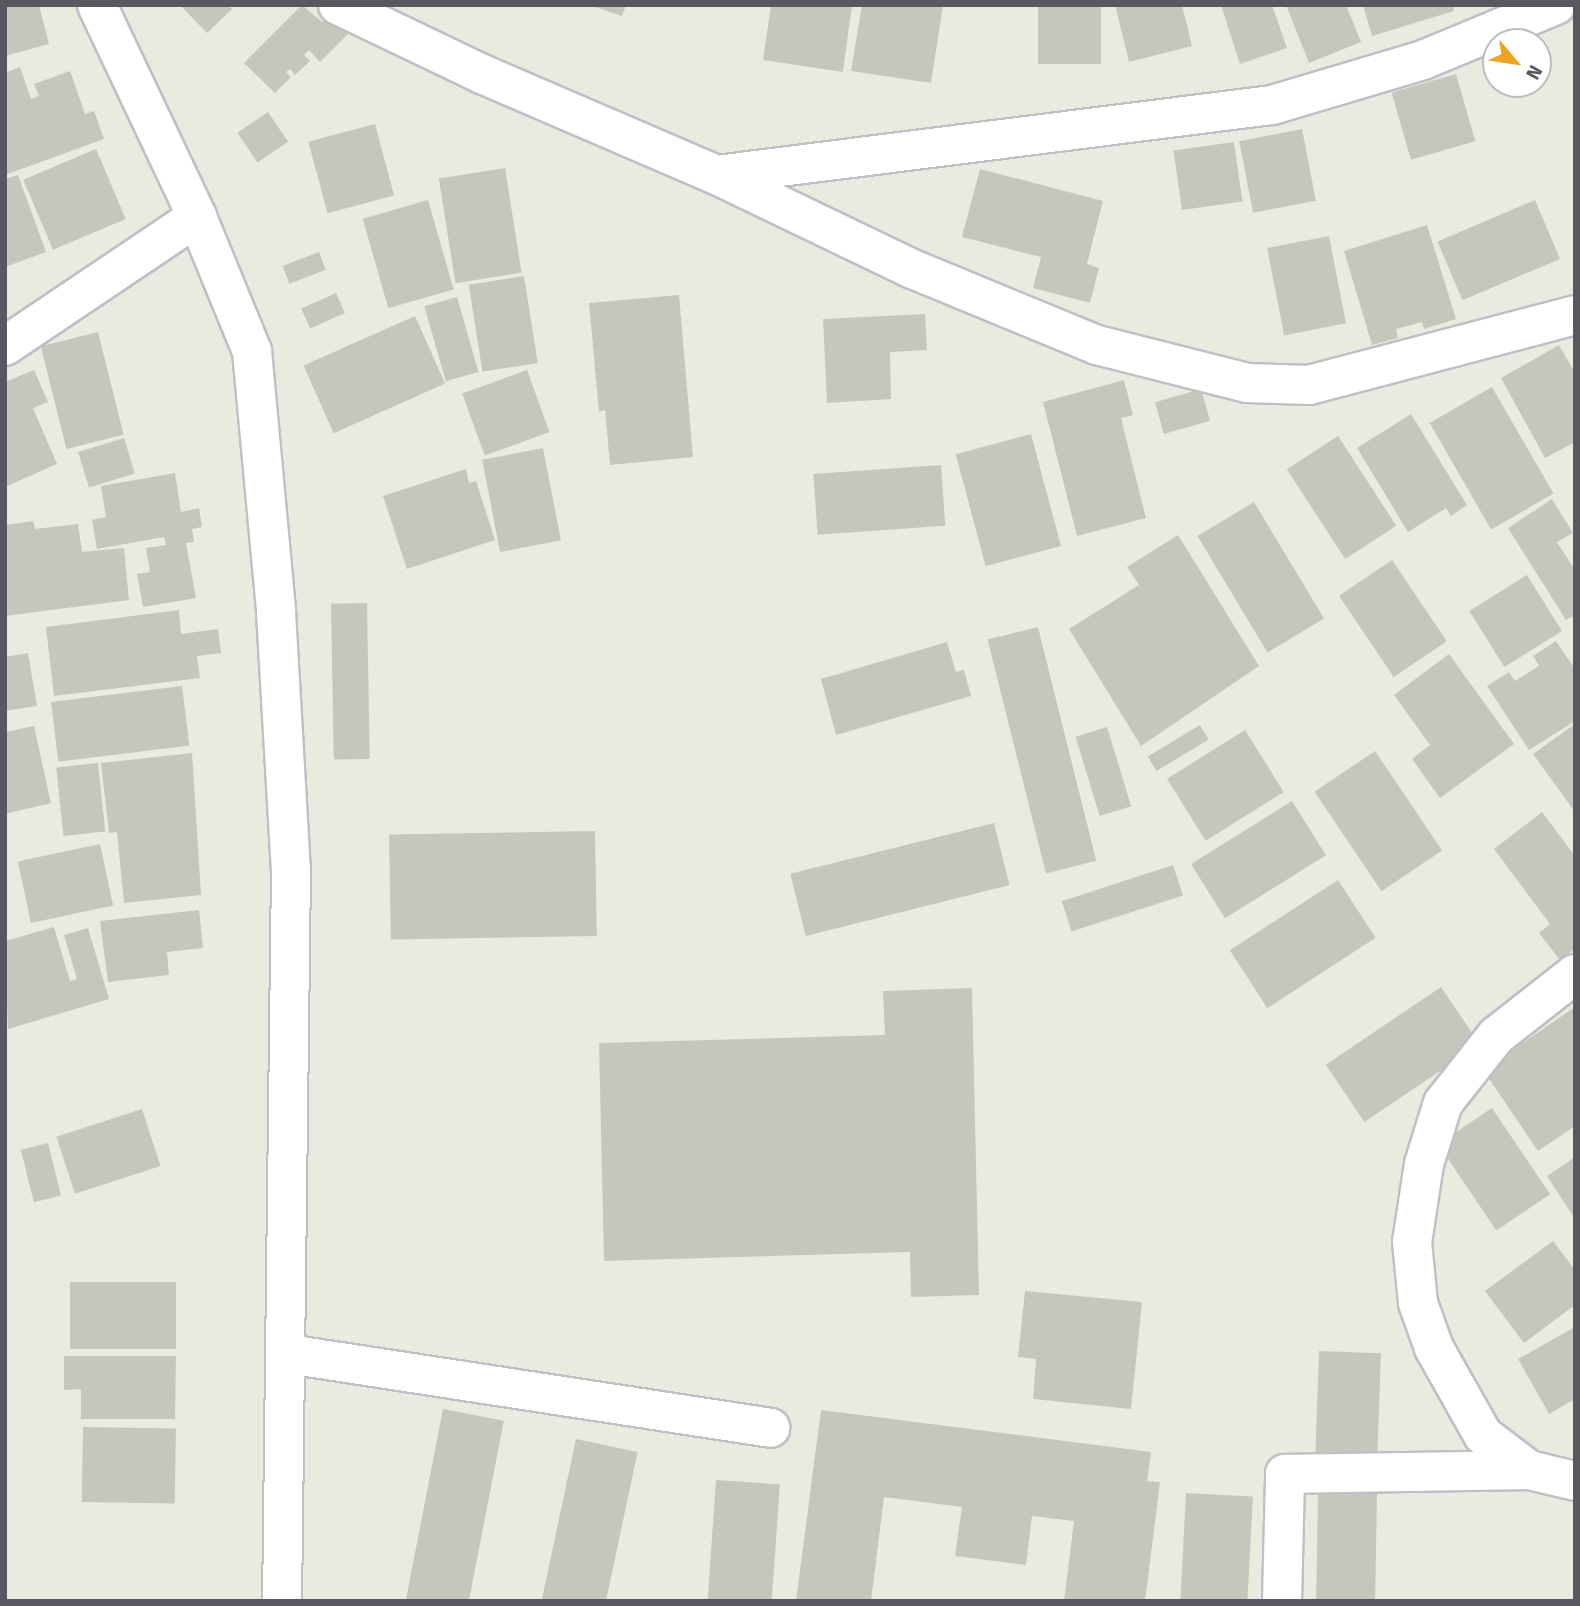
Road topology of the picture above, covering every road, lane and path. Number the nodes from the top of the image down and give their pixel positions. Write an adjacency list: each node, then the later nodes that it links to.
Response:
1 (97, 5): 5 (street)
2 (338, 5): 4 (street)
3 (1556, 5): 4 (street)
4 (717, 175): 6 (street)
5 (197, 217): 7 (street); 9 (street)
6 (1575, 315)
7 (5, 346)
8 (1575, 974): 11 (street)
9 (288, 1354): 10 (street); 13 (street)
10 (770, 1428)
11 (1529, 1470): 12 (street); 14 (street)
12 (1575, 1481)
13 (282, 1601)
14 (1282, 1601)

